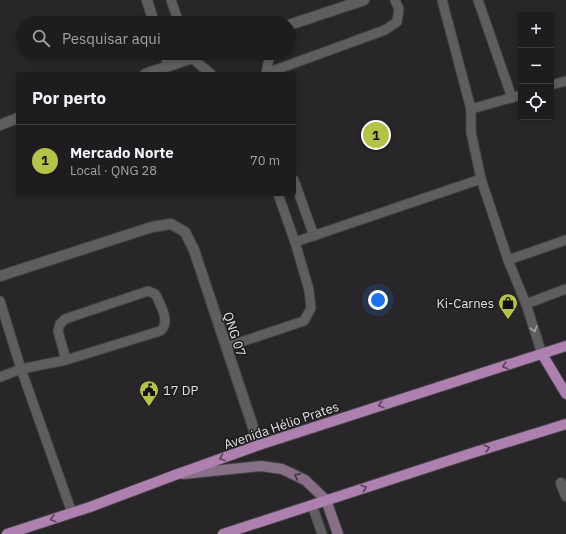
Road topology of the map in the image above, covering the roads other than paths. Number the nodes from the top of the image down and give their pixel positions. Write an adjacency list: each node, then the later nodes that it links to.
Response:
1 (147, 0): 7 (street)
2 (171, 0): 8 (lane)
3 (364, 0): 9 (street)
4 (395, 0): 18 (lane)
5 (442, 0): 22 (lane)
6 (478, 0): 21 (lane)
7 (152, 16)
8 (177, 16)
9 (296, 23)
10 (167, 60): 14 (street)
11 (182, 60): 14 (street)
12 (195, 60): 16 (lane)
13 (269, 60): 17 (lane)
14 (169, 66): 15 (street)
15 (150, 72)
16 (208, 72)
17 (266, 72)
18 (269, 72)
19 (566, 81): 20 (lane)
20 (554, 84)
21 (517, 96): 22 (lane)
22 (471, 109): 25 (lane)
23 (16, 119): 24 (street)
24 (0, 124)
25 (481, 179): 28 (lane); 31 (lane)
26 (296, 186): 28 (lane)
27 (279, 196): 30 (lane)
28 (314, 236): 30 (lane)
29 (566, 240): 31 (lane)
30 (295, 242): 37 (lane)
31 (508, 260): 35 (lane)
32 (0, 276): 37 (street, QNG 07)
33 (566, 289): 35 (lane)
34 (0, 301): 40 (lane)
35 (526, 304): 38 (lane, one-way to 38)
36 (566, 346): 38 (main road, Avenida Hélio Prates)
37 (226, 347): 44 (street, QNG 07)
38 (542, 354): 42 (main road); 44 (main road, Avenida Hélio Prates, one-way to 44)
39 (66, 360): 39 (lane); 40 (lane)
40 (21, 369): 41 (lane); 50 (lane)
41 (0, 377)
42 (566, 394)
43 (566, 424): 48 (main road, one-way to 43)
44 (259, 445): 45 (main road, Avenida Hélio Prates, one-way to 45)
45 (175, 475): 48 (main road, one-way to 45); 50 (main road, Avenida Hélio Prates)
46 (562, 482): 47 (street)
47 (566, 496)
48 (326, 500): 49 (main road); 54 (main road)
49 (312, 505): 52 (main road); 53 (lane)
50 (72, 513): 51 (main road, Avenida Hélio Prates, one-way to 51)
51 (7, 534)
52 (223, 534)
53 (322, 534)
54 (338, 534)

